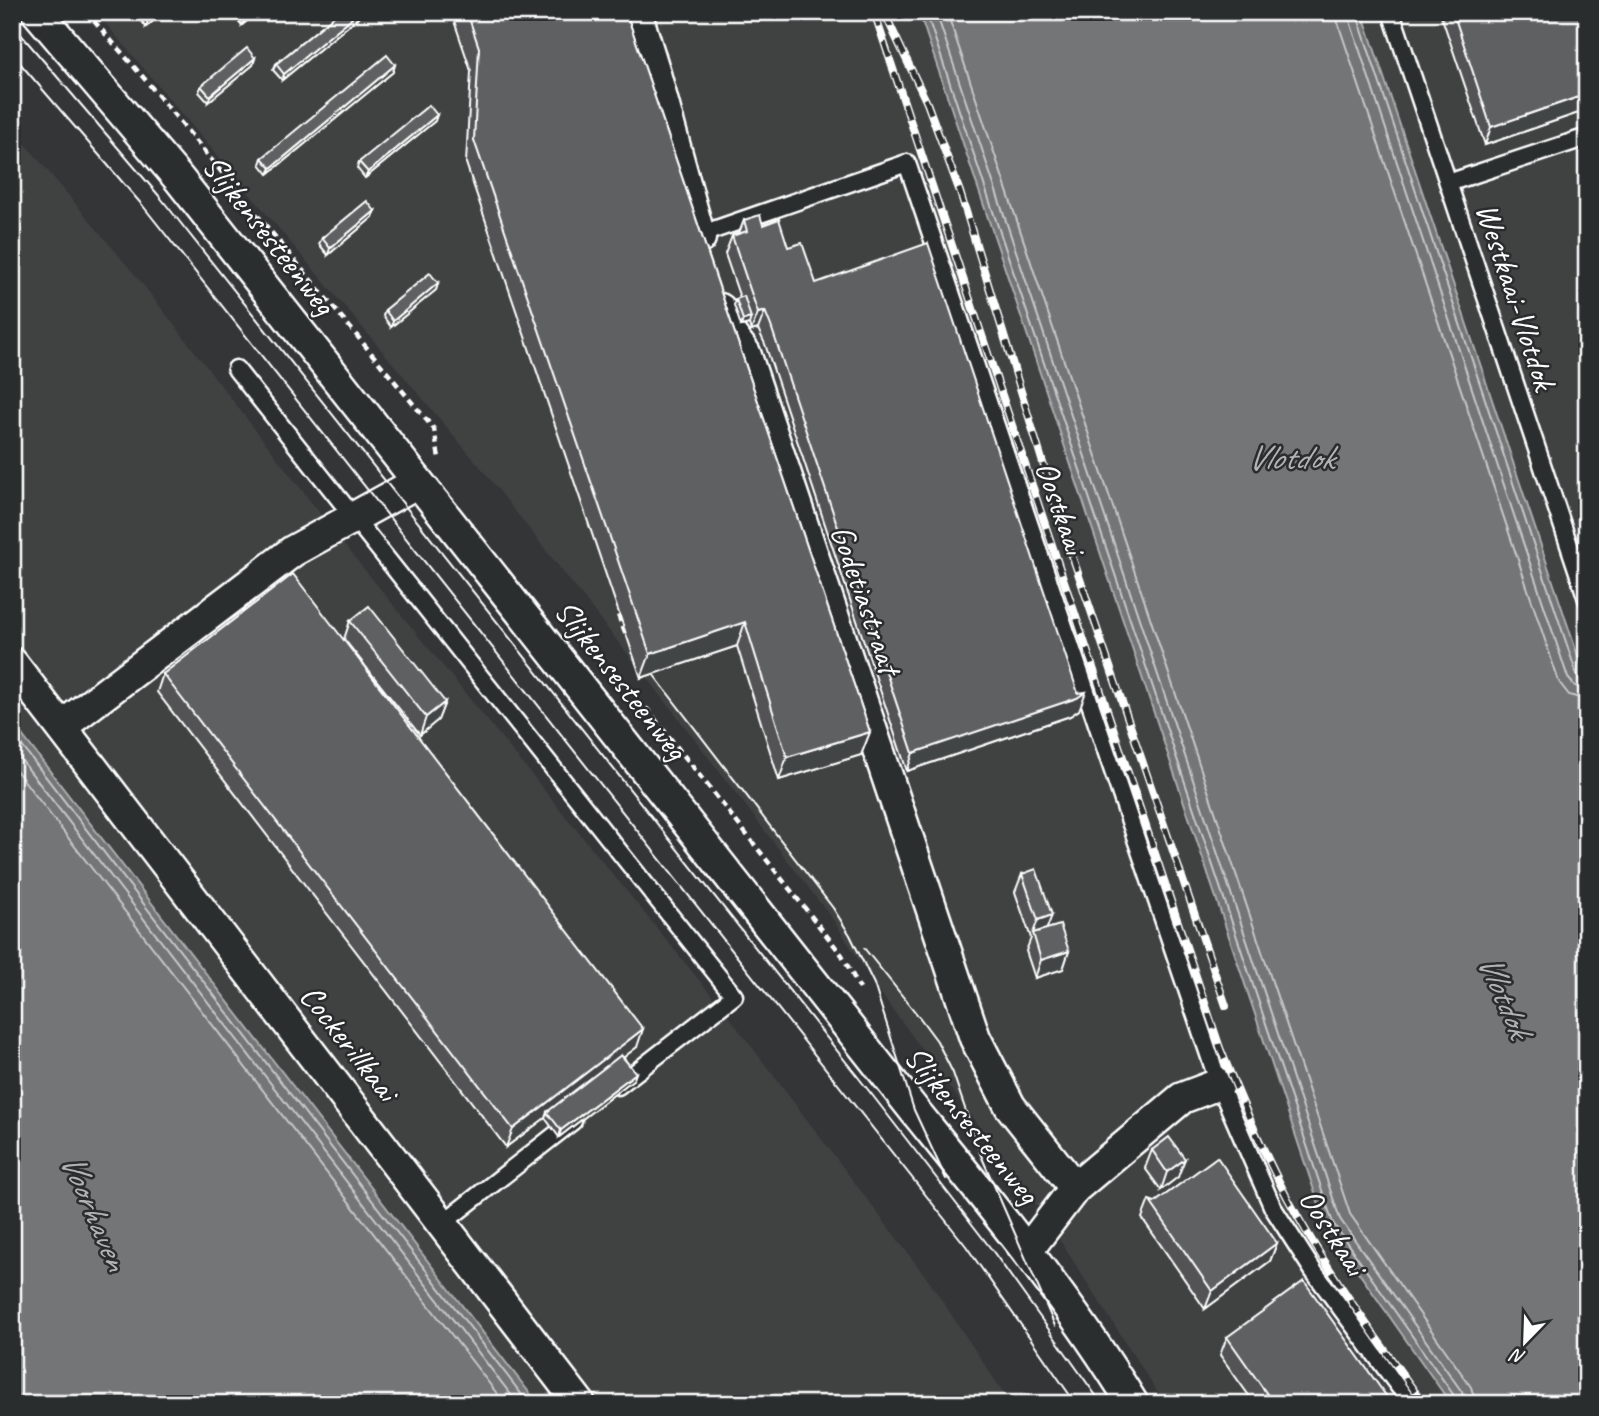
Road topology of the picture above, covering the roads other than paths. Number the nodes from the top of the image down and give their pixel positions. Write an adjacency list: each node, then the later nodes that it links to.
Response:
1 (37, 12): 8 (street, Slijkensesteenweg)
2 (636, 12): 6 (street, Godetiastraat)
3 (1391, 12): 5 (lane, Westkaai-Vlotdok)
4 (1587, 137): 5 (lane)
5 (1448, 183): 10 (lane, Westkaai-Vlotdok)
6 (706, 259): 13 (lane, Oostkaai); 16 (street, Godetiastraat)
7 (236, 369): 9 (lane)
8 (418, 482): 9 (street); 18 (street, Slijkensesteenweg)
9 (354, 517): 12 (street); 14 (lane)
10 (1587, 599)
11 (12, 663): 12 (street, Cockerillkaai)
12 (61, 727): 17 (street, Cockerillkaai)
13 (1219, 1084): 16 (street); 21 (lane, Oostkaai)
14 (604, 1097)
15 (583, 1113): 17 (lane)
16 (1075, 1188): 18 (street)
17 (443, 1223): 19 (street, Cockerillkaai)
18 (1027, 1251): 20 (street, Slijkensesteenweg)
19 (580, 1404)
20 (1133, 1404)
21 (1412, 1404)

